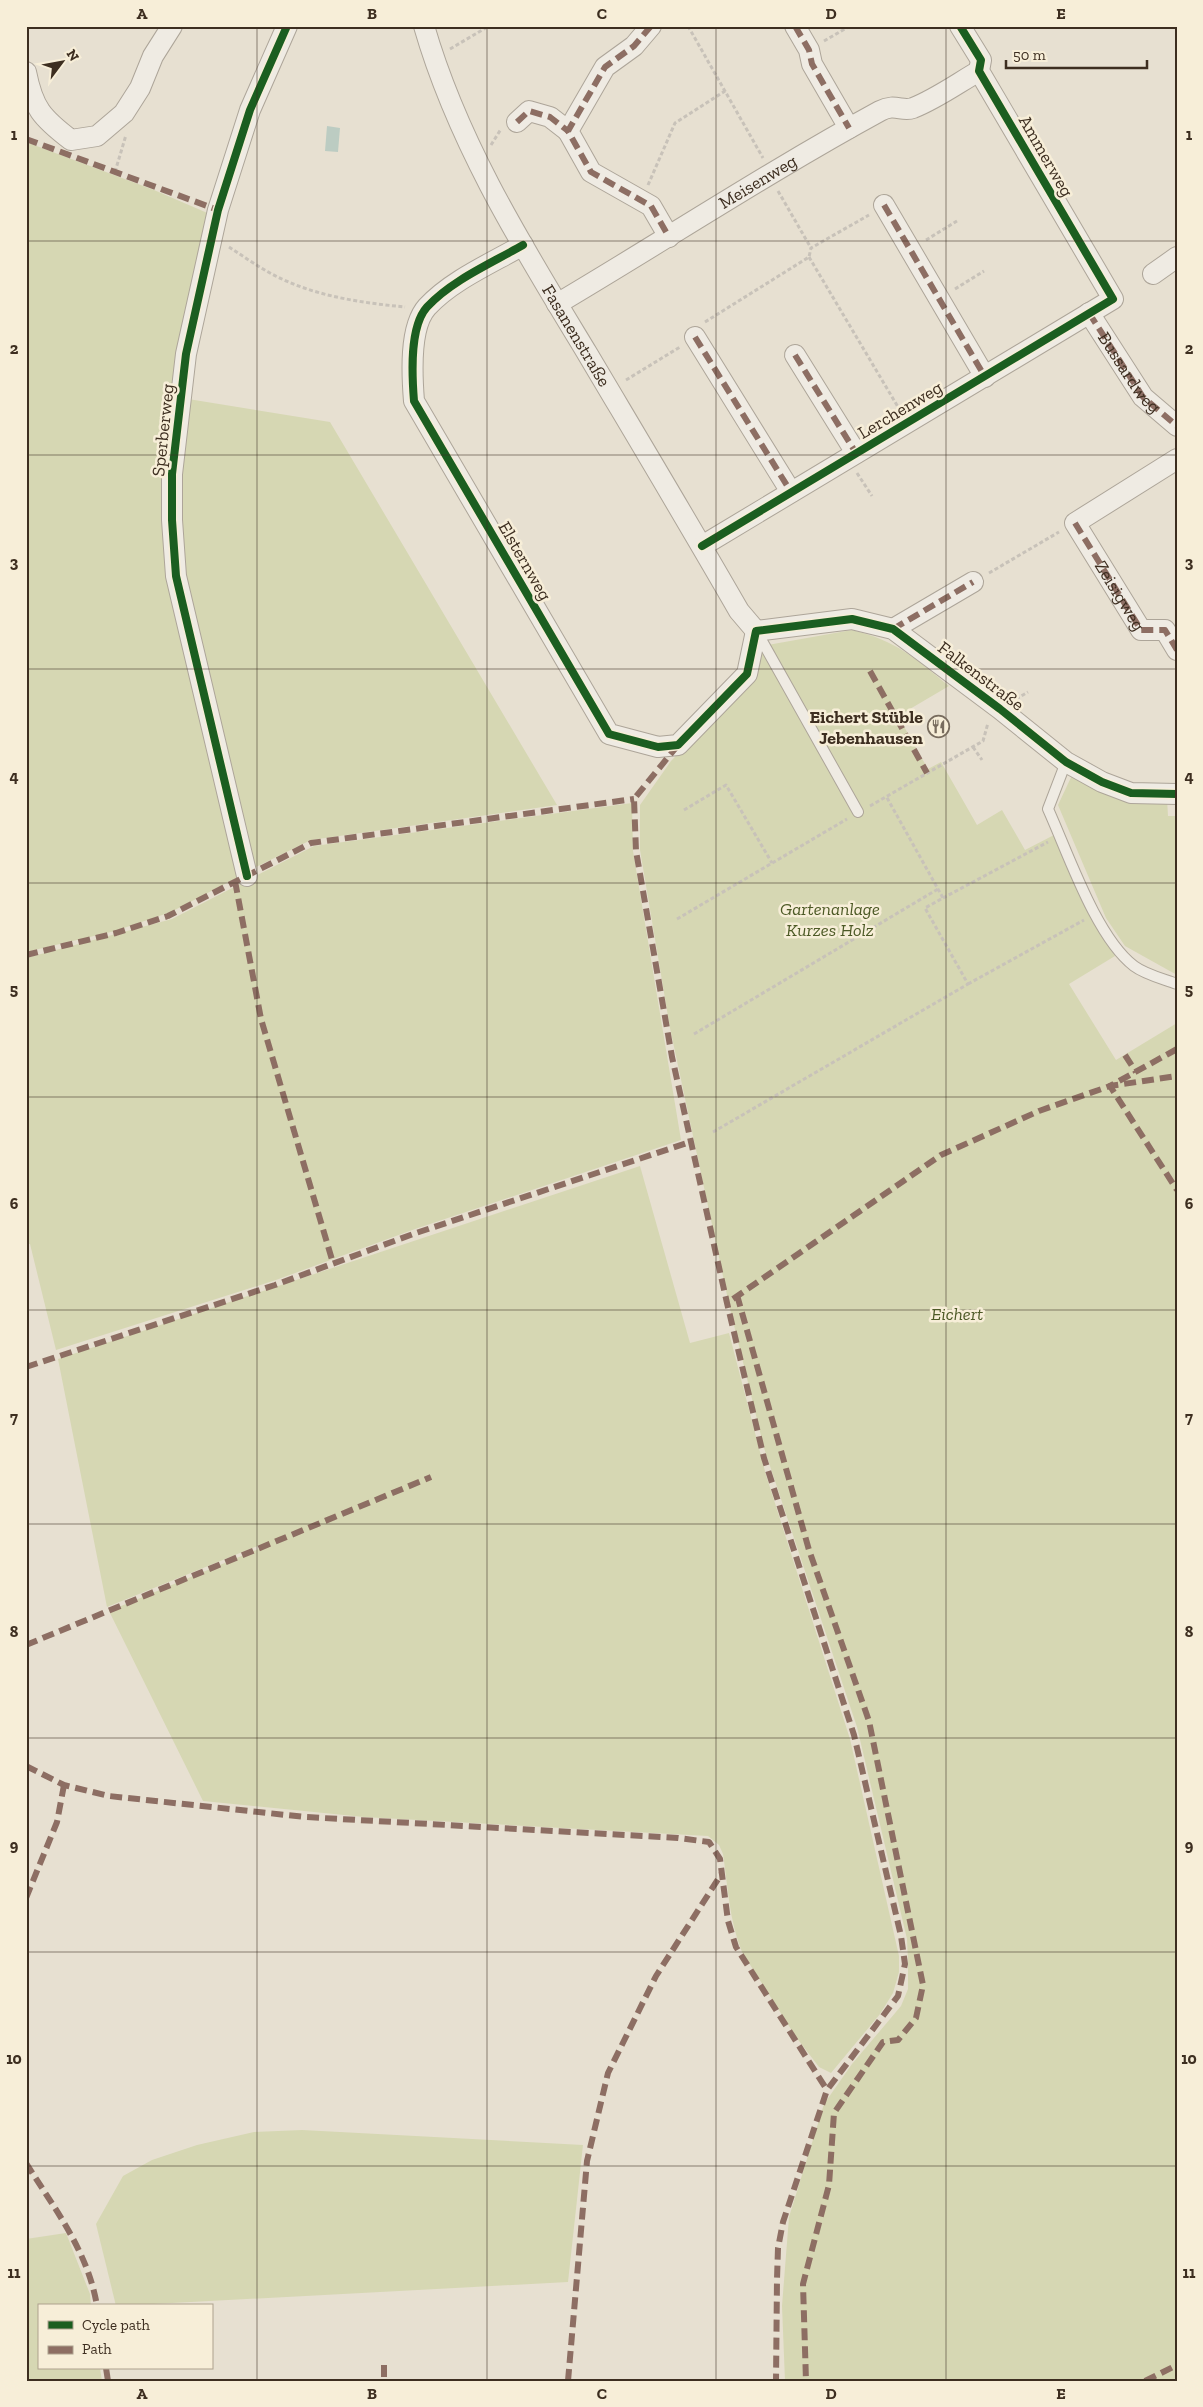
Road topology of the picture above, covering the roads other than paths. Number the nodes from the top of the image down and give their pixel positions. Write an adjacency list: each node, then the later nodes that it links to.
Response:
1 (172, 26): 8 (street)
2 (287, 26): 35 (street, Sperberweg)
3 (424, 26): 14 (street, Fasanenstraße)
4 (651, 26): 11 (street)
5 (795, 26): 10 (street)
6 (960, 26): 7 (street, Ammerweg)
7 (979, 70): 10 (street, Meisenweg); 17 (street, Ammerweg)
8 (26, 72)
9 (517, 122): 11 (street)
10 (849, 128): 13 (street, Meisenweg)
11 (568, 131): 13 (street)
12 (884, 206): 22 (street)
13 (669, 238): 18 (street, Meisenweg)
14 (523, 245): 18 (street, Fasanenstraße); 30 (street, Elsternweg)
15 (1177, 257): 16 (street)
16 (1153, 274)
17 (1114, 299): 19 (street, Lerchenweg)
18 (557, 304): 27 (street, Fasanenstraße)
19 (1088, 313): 22 (street, Lerchenweg); 23 (street, Bussardweg)
20 (695, 337): 26 (street)
21 (795, 355): 24 (street, Lerchenweg)
22 (985, 377): 24 (street, Lerchenweg)
23 (1177, 426)
24 (852, 456): 26 (street, Lerchenweg)
25 (1177, 459): 31 (street, Zeisigweg)
26 (791, 492): 27 (street, Lerchenweg)
27 (702, 546): 30 (street, Fasanenstraße)
28 (974, 582): 29 (street)
29 (893, 628): 30 (street, Falkenstraße); 32 (street, Falkenstraße)
30 (756, 631): 34 (lane)
31 (1177, 650)
32 (1066, 762): 33 (street, Falkenstraße); 36 (lane)
33 (1177, 794)
34 (858, 812)
35 (247, 876)
36 (1177, 984)

